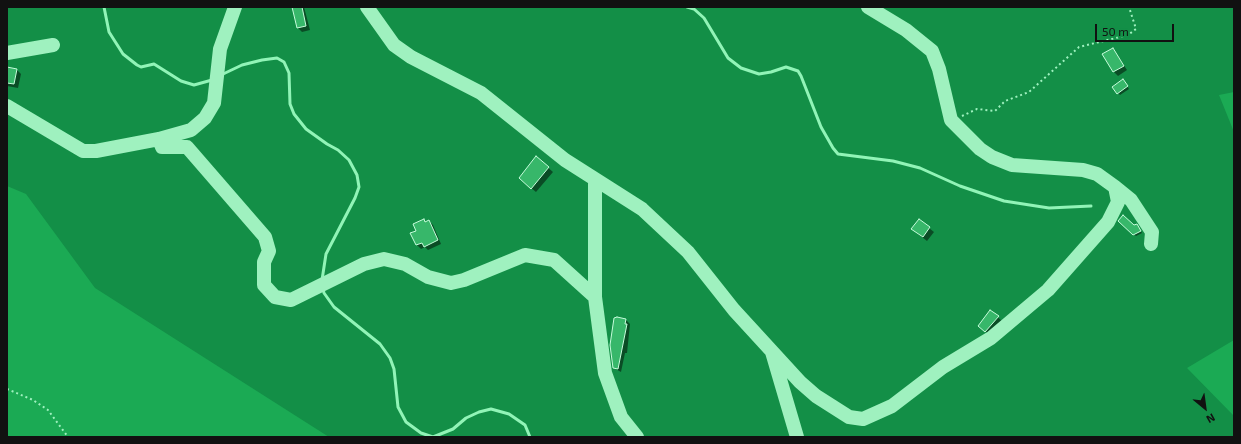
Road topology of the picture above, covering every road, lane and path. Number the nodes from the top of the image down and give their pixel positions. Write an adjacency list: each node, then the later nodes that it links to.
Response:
1 (235, 7): 9 (street)
2 (367, 7): 10 (street)
3 (868, 7): 8 (street)
4 (1129, 7): 8 (path)
5 (53, 44): 6 (street)
6 (7, 53)
7 (7, 106): 9 (street)
8 (951, 120): 11 (street)
9 (159, 139): 13 (street)
10 (595, 179): 13 (street); 14 (street)
11 (1115, 187): 12 (street); 14 (street)
12 (1150, 244)
13 (595, 297): 17 (street)
14 (771, 350): 18 (street)
15 (7, 389): 16 (path)
16 (68, 437)
17 (637, 437)
18 (796, 437)

